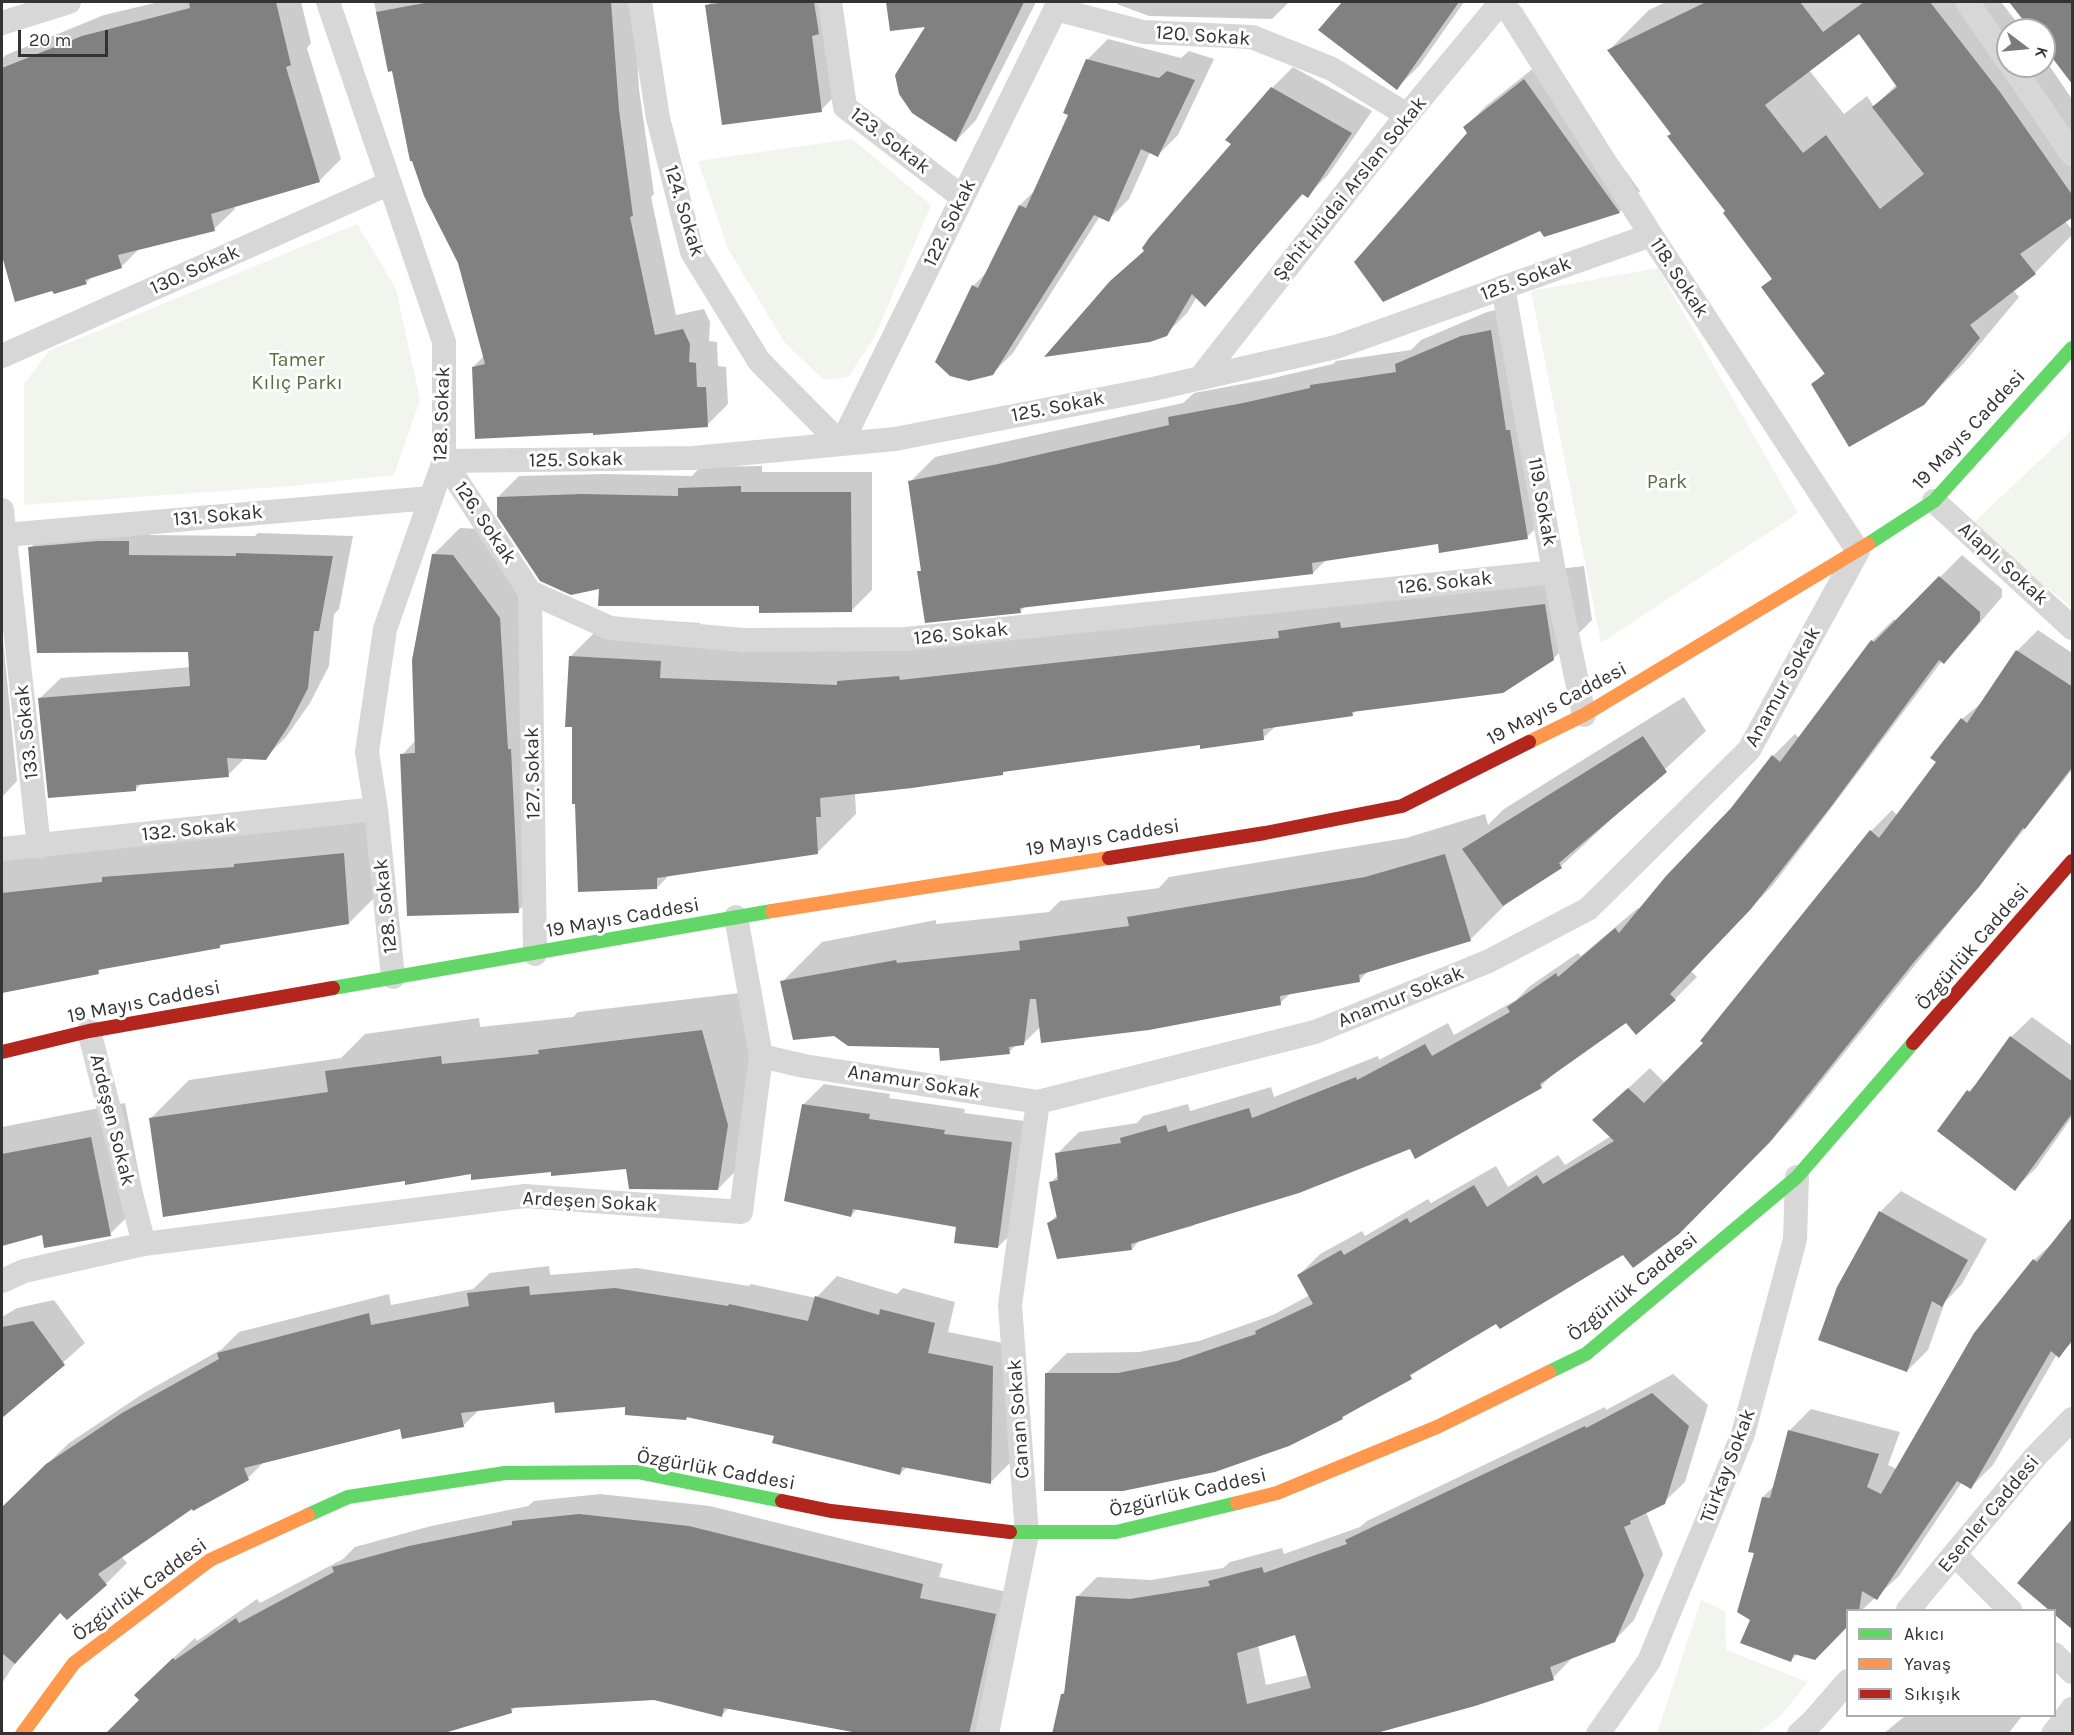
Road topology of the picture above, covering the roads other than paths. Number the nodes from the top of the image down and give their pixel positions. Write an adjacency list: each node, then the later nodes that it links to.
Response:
1 (69, 2): 8 (street)
2 (328, 2): 13 (street, 128. Sokak)
3 (640, 2): 20 (street, 124. Sokak)
4 (830, 2): 14 (street, 123. Sokak)
5 (1508, 2): 11 (street, Şehit Hüdai Arslan Sokak); 15 (street, 118. Sokak)
6 (1967, 2): 9 (street)
7 (1057, 5): 11 (street, 120. Sokak); 14 (street, 122. Sokak)
8 (2, 23)
9 (1996, 44)
10 (2020, 78): 12 (street)
11 (1407, 115): 19 (street, Şehit Hüdai Arslan Sokak)
12 (2073, 154)
13 (388, 184): 18 (street, 130. Sokak); 21 (street, 128. Sokak)
14 (962, 197): 20 (street, 122. Sokak)
15 (1651, 235): 16 (street, 125. Sokak); 26 (street, 118. Sokak)
16 (1503, 287): 19 (street, 125. Sokak); 27 (street, 119. Sokak)
17 (2073, 348): 23 (street, 19 Mayıs Caddesi)
18 (2, 357)
19 (1200, 378): 20 (street, 125. Sokak)
20 (841, 444): 21 (street, 125. Sokak)
21 (444, 461): 22 (street, 128. Sokak); 28 (street, 126. Sokak)
22 (430, 498): 25 (street, 131. Sokak); 31 (street, 128. Sokak)
23 (1934, 501): 26 (street, 19 Mayıs Caddesi); 29 (street, Alaplı Sokak)
24 (2, 510): 25 (street, 133. Sokak)
25 (5, 535): 32 (street, 133. Sokak)
26 (1858, 551): 30 (street, 19 Mayıs Caddesi); 41 (street, Anamur Sokak)
27 (1554, 572): 28 (street, 126. Sokak); 30 (street, 119. Sokak)
28 (530, 592): 36 (street, 127. Sokak)
29 (2073, 628)
30 (1584, 716): 35 (street, 19 Mayıs Caddesi)
31 (376, 809): 32 (street, 132. Sokak); 37 (street, 128. Sokak)
32 (39, 847): 33 (street, 132. Sokak)
33 (2, 849)
34 (2073, 861): 42 (street, Özgürlük Caddesi)
35 (736, 917): 36 (street, 19 Mayıs Caddesi); 40 (street, Ardeşen Sokak)
36 (535, 954): 37 (street, 19 Mayıs Caddesi)
37 (393, 977): 38 (street, 19 Mayıs Caddesi)
38 (89, 1031): 39 (street, 19 Mayıs Caddesi); 43 (street, Ardeşen Sokak)
39 (2, 1052)
40 (761, 1056): 41 (street, Anamur Sokak); 43 (street, Ardeşen Sokak)
41 (1038, 1102): 46 (street, Canan Sokak)
42 (1797, 1177): 46 (street, Özgürlük Caddesi); 56 (street, Türkay Sokak)
43 (144, 1244): 44 (street, Ardeşen Sokak)
44 (2, 1281)
45 (2073, 1419): 47 (street, Esenler Caddesi)
46 (1027, 1534): 54 (street, Özgürlük Caddesi); 55 (street, Canan Sokak)
47 (1955, 1556): 48 (street, Esenler Caddesi); 49 (street)
48 (1910, 1609)
49 (2008, 1609)
50 (2056, 1655): 51 (street)
51 (2073, 1672)
52 (1846, 1683): 57 (street)
53 (2073, 1709): 58 (street)
54 (22, 1734)
55 (987, 1734)
56 (1598, 1734)
57 (1799, 1734)
58 (2053, 1734)

